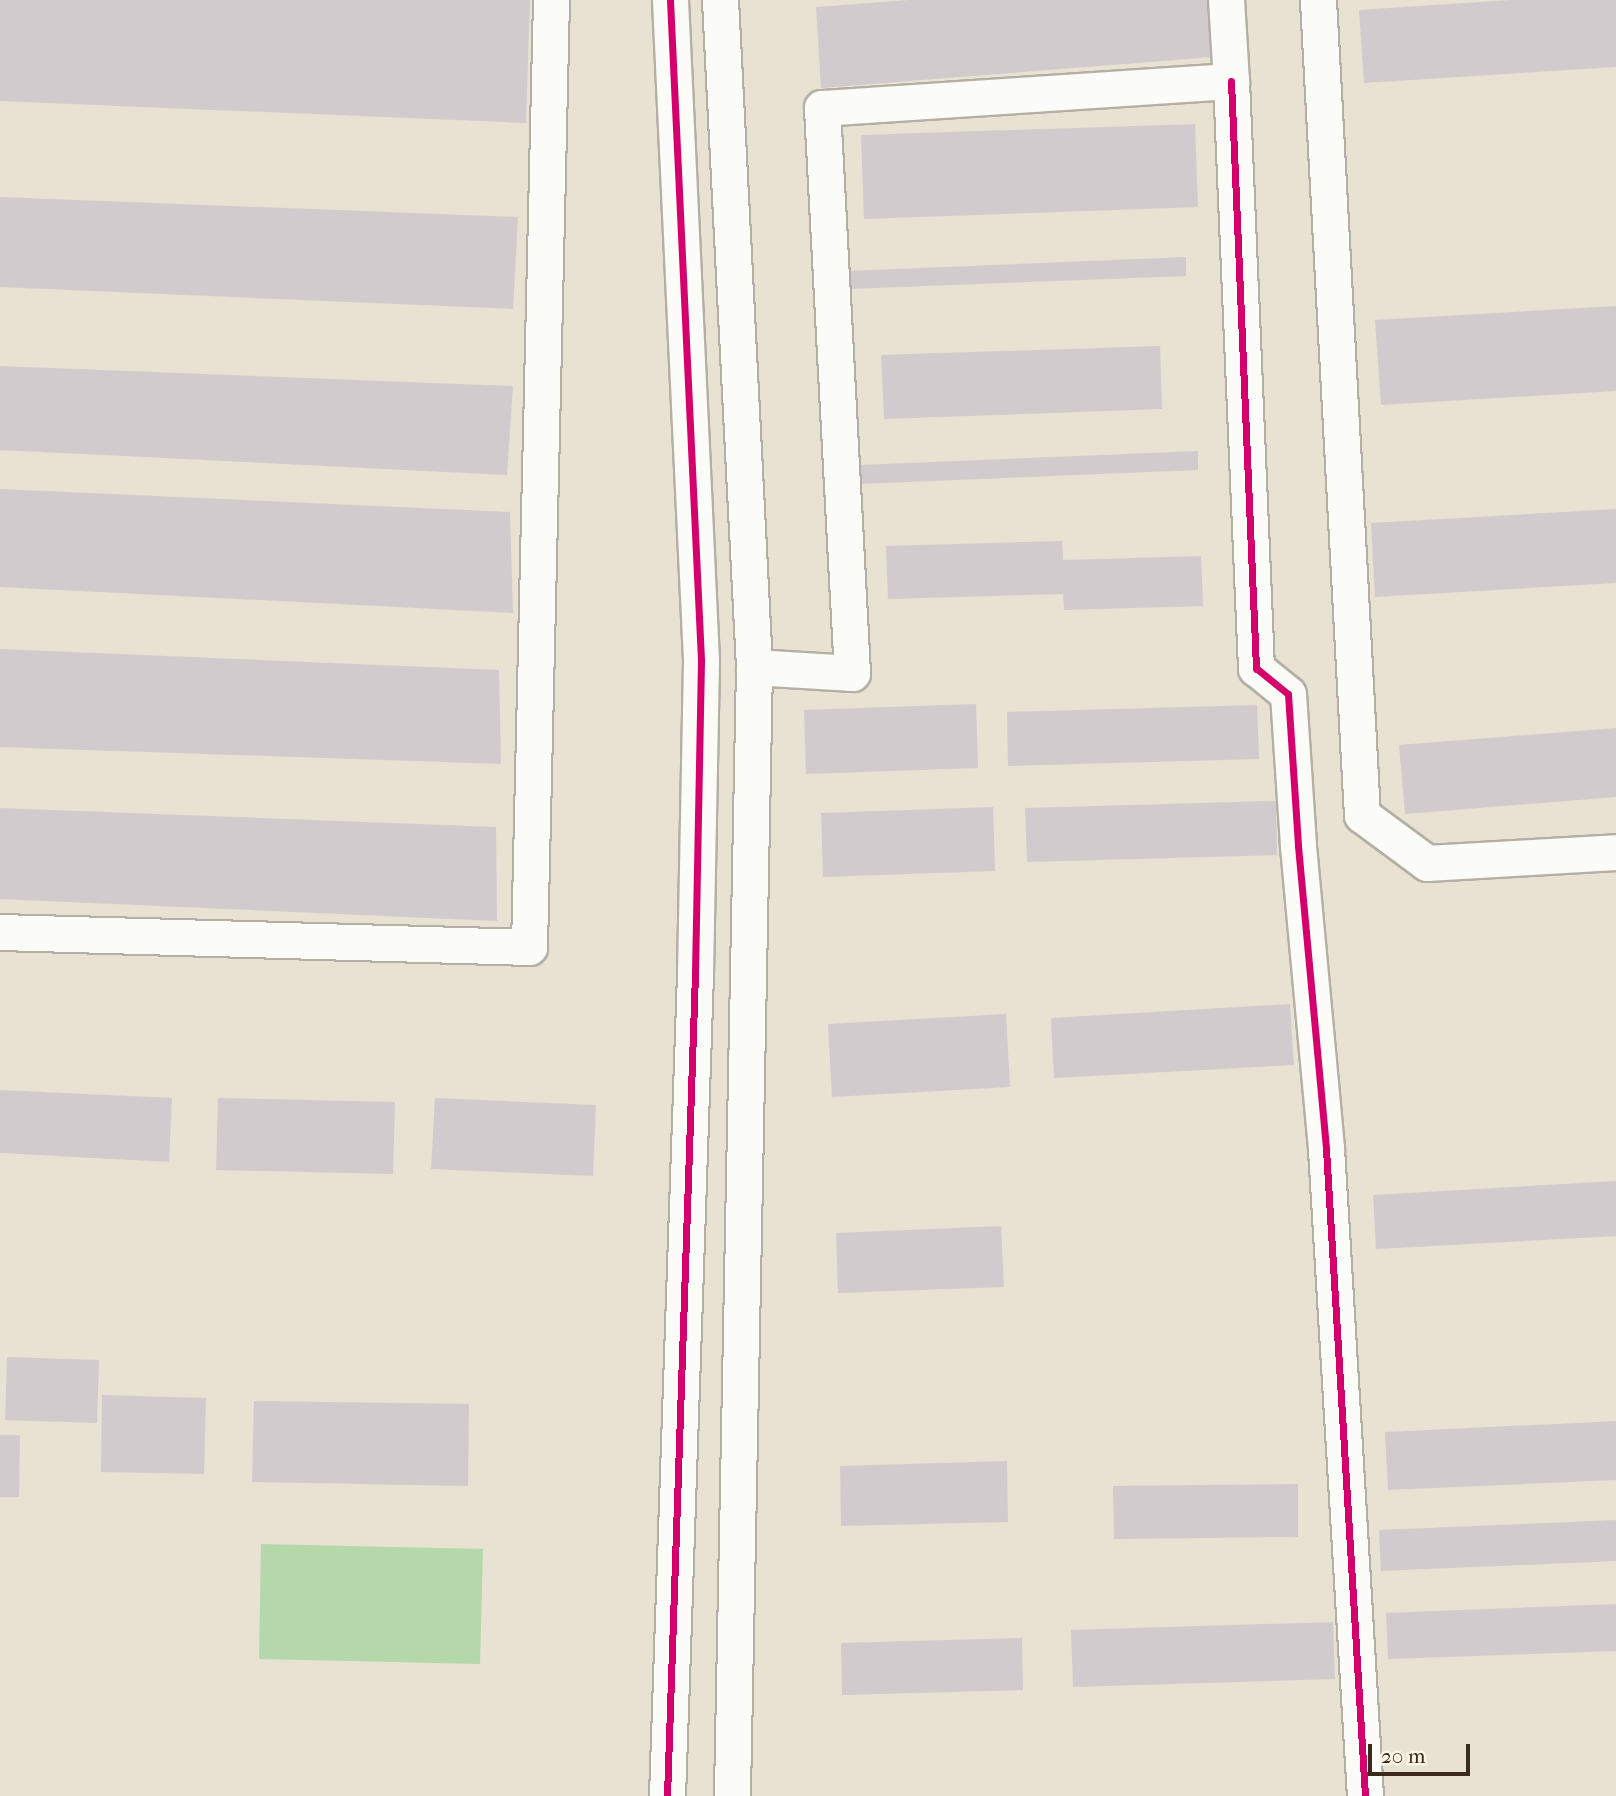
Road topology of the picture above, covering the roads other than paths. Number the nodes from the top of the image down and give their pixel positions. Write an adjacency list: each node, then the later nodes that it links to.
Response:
1 (551, 0): 9 (street)
2 (670, 0): 10 (street)
3 (720, 0): 7 (street)
4 (1226, 0): 6 (street)
5 (1318, 0): 8 (street)
6 (1231, 81): 7 (street); 12 (street)
7 (754, 667): 11 (street)
8 (1616, 852)
9 (0, 932)
10 (667, 1796)
11 (732, 1796)
12 (1365, 1796)

